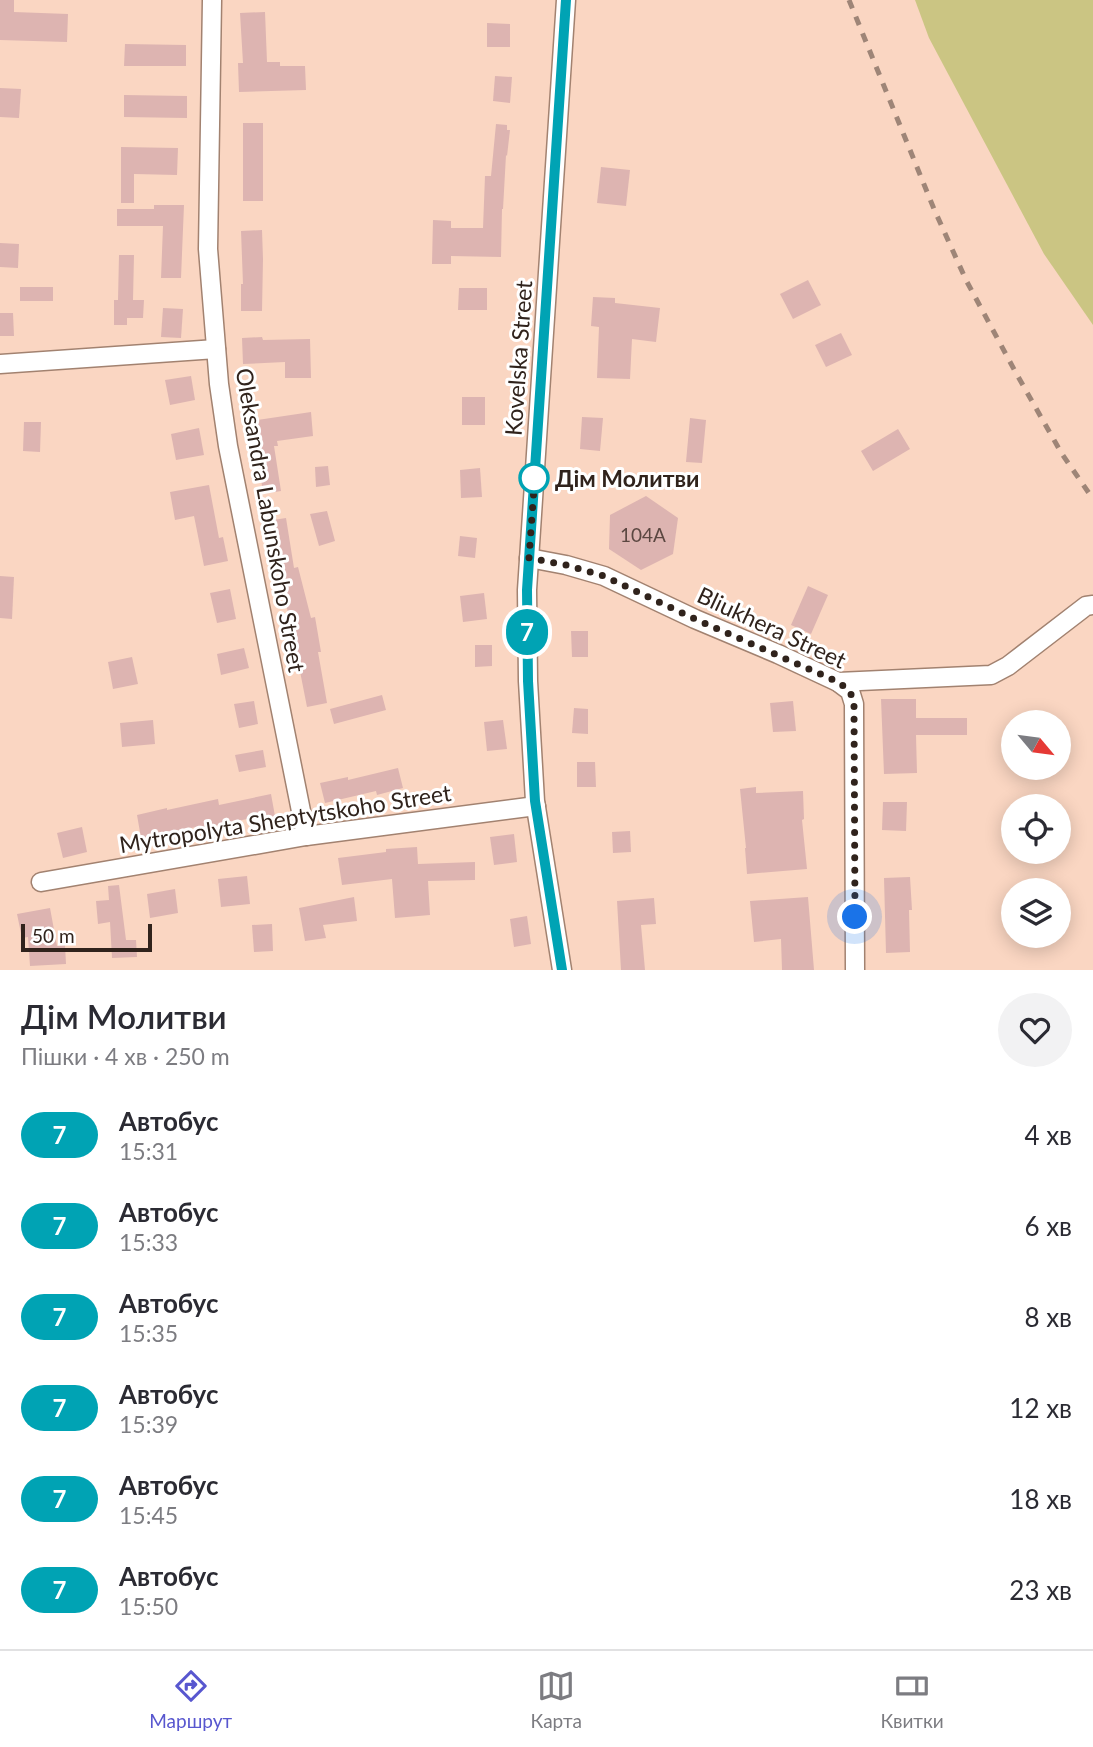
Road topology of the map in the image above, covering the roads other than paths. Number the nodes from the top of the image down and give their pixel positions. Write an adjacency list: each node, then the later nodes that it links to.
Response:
1 (212, 0): 3 (street, Oleksandra Labunskoho Street)
2 (566, 0): 5 (street, Kovelska Street)
3 (216, 349): 4 (street); 9 (street, Oleksandra Labunskoho Street)
4 (0, 363)
5 (529, 558): 7 (street, Bliukhera Street); 8 (street, Kovelska Street)
6 (1093, 605): 7 (street)
7 (838, 682): 12 (street, Bliukhera Street)
8 (536, 806): 9 (street, Mytropolyta Sheptytskoho Street); 11 (street, Kovelska Street)
9 (306, 836): 10 (street, Mytropolyta Sheptytskoho Street)
10 (41, 882)
11 (562, 970)
12 (855, 970)

